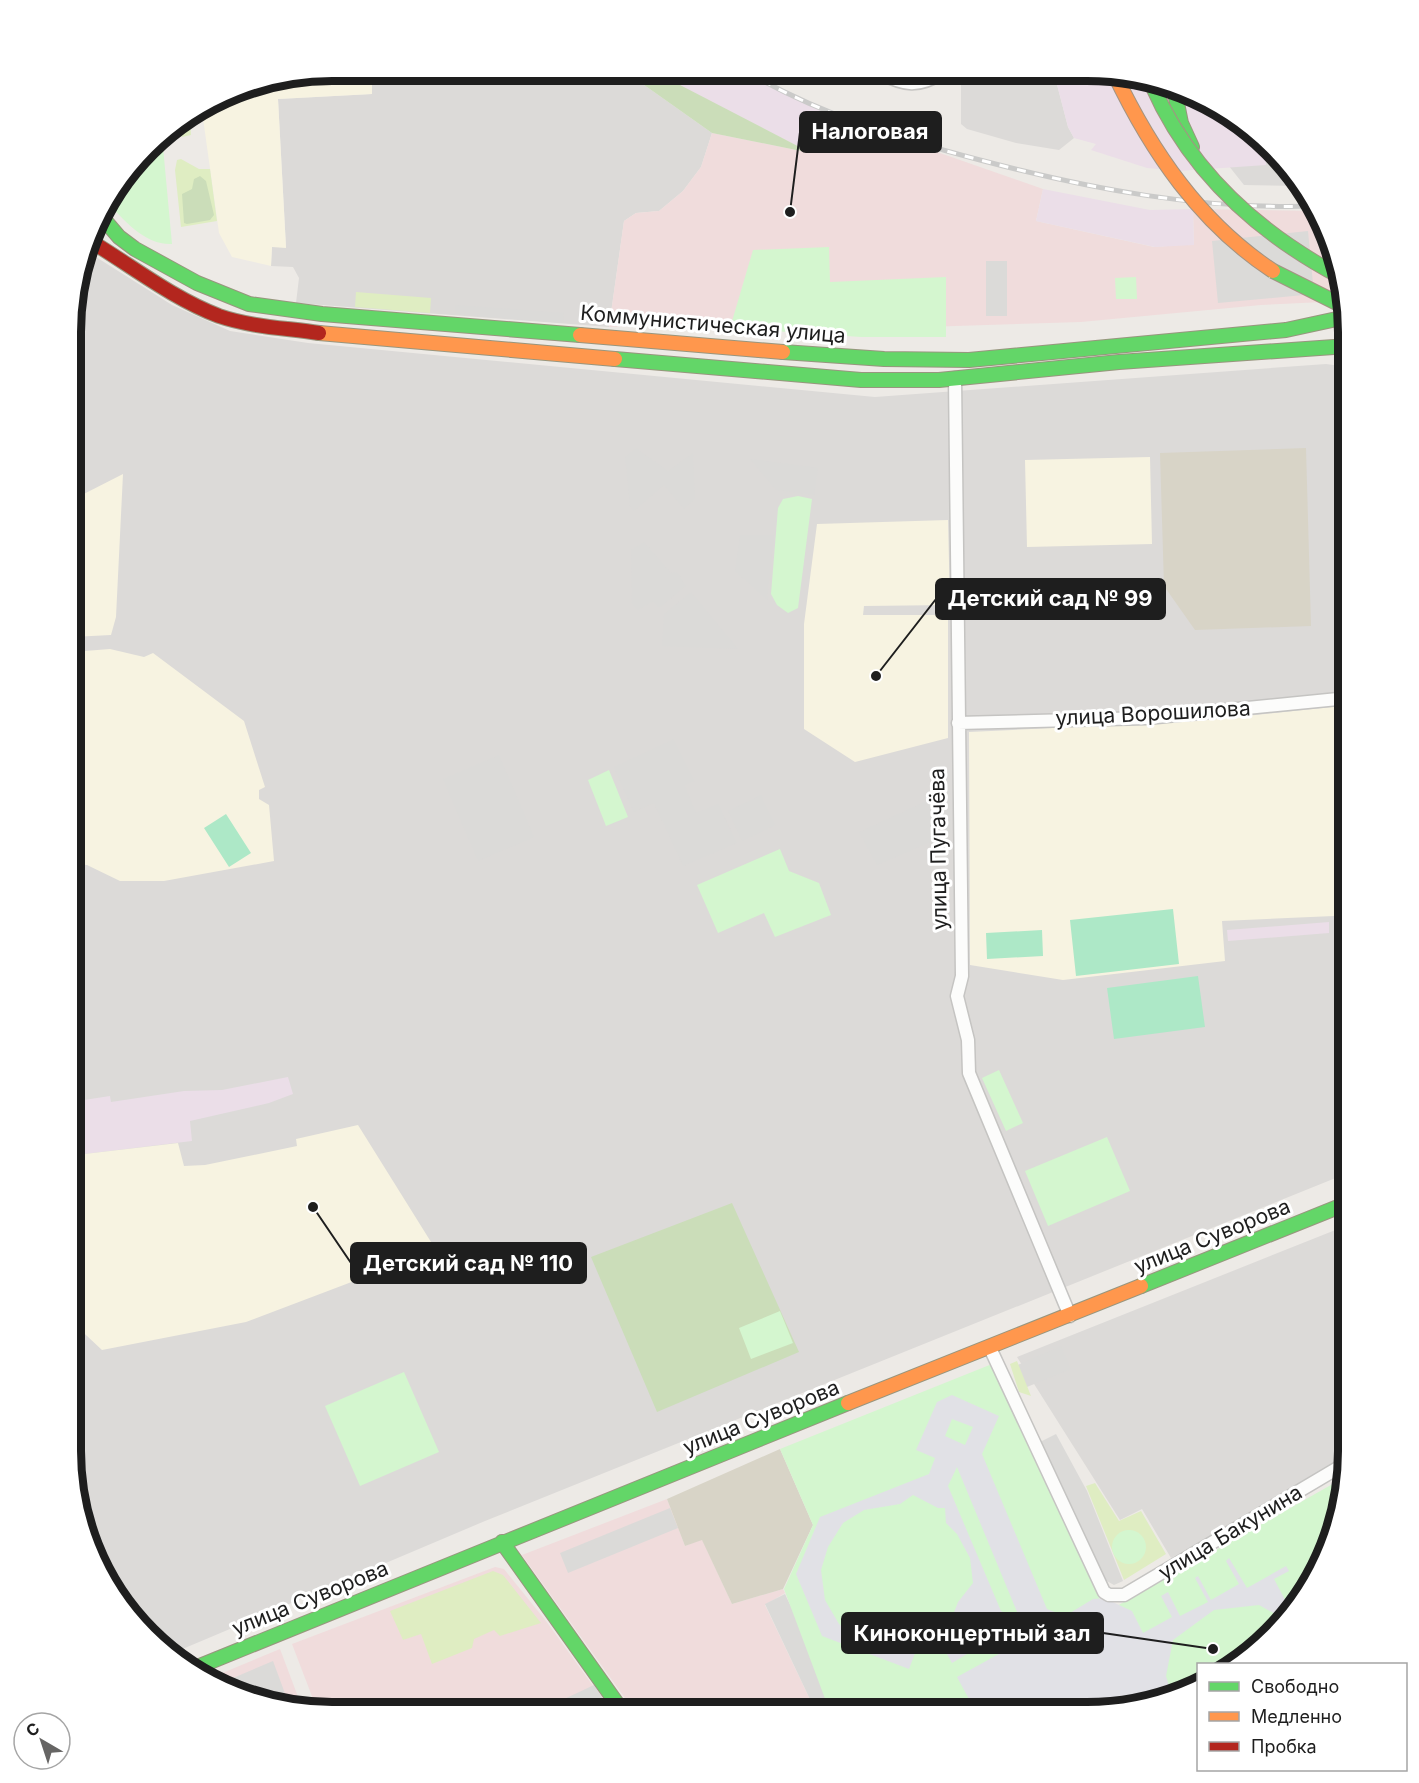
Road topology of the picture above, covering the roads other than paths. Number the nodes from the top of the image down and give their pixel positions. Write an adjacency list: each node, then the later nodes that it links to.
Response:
1 (896, 81): 2 (street)
2 (929, 81)
3 (1118, 83): 10 (main road, bridge)
4 (1155, 91): 6 (main road, bridge)
5 (1176, 97): 6 (main road, bridge)
6 (1200, 165): 9 (main road, bridge)
7 (107, 222): 15 (main road, Коммунистическая улица)
8 (97, 245): 16 (main road, Коммунистическая улица)
9 (1330, 271)
10 (1336, 303)
11 (1337, 319): 13 (main road, Коммунистическая улица)
12 (1337, 324): 13 (main road)
13 (1307, 327): 15 (main road, Коммунистическая улица)
14 (1338, 347): 16 (main road, Коммунистическая улица)
15 (955, 360): 16 (main road, улица Пугачёва)
16 (955, 378): 18 (street, улица Пугачёва)
17 (1338, 699): 18 (street, улица Ворошилова)
18 (958, 723): 20 (street, улица Пугачёва)
19 (1338, 1207): 20 (main road, улица Суворова)
20 (1070, 1316): 21 (main road, улица Суворова)
21 (990, 1348): 22 (street, улица Бакунина); 23 (main road, улица Суворова)
22 (1337, 1469)
23 (502, 1542): 24 (main road, улица Суворова); 25 (main road)
24 (202, 1665)
25 (616, 1702)

